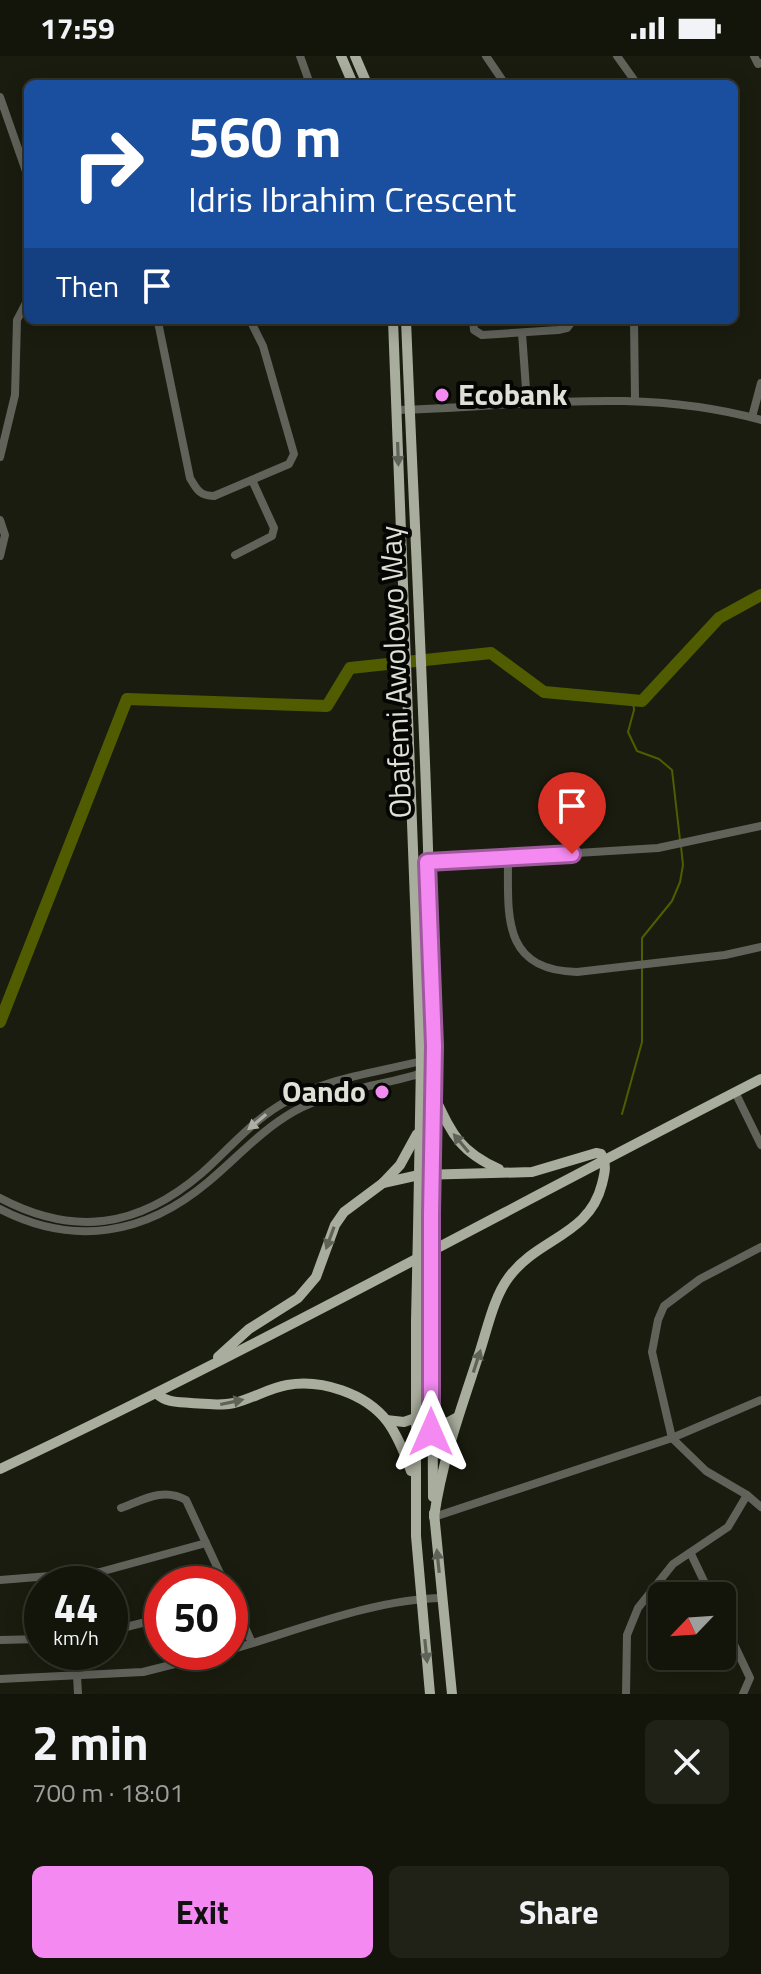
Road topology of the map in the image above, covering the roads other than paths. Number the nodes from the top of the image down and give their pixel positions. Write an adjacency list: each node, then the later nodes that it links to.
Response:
1 (300, 56): 8 (street)
2 (341, 56): 9 (main road)
3 (355, 56): 10 (main road)
4 (486, 56): 11 (street)
5 (617, 56): 12 (street)
6 (754, 56): 7 (street)
7 (761, 63)
8 (309, 80)
9 (351, 80)
10 (365, 80)
11 (502, 80)
12 (634, 80)
13 (0, 97): 14 (street)
14 (24, 166)
15 (24, 307): 30 (street)
16 (158, 324): 31 (street)
17 (252, 324): 31 (street)
18 (393, 324): 27 (main road, Obafemi Awolowo Way)
19 (406, 324): 28 (main road, Obafemi Awolowo Way)
20 (473, 324): 23 (street)
21 (570, 324): 23 (street)
22 (634, 324): 25 (street)
23 (522, 333): 26 (street)
24 (761, 383): 29 (street)
25 (635, 399): 26 (street); 29 (street)
26 (527, 403): 28 (street)
27 (397, 410): 28 (street); 38 (main road, Obafemi Awolowo Way, one-way to 38)
28 (410, 410): 37 (main road, Obafemi Awolowo Way)
29 (756, 419)
30 (0, 457)
31 (252, 480): 33 (street)
32 (0, 520): 34 (street)
33 (235, 555)
34 (0, 556)
35 (761, 826): 36 (street)
36 (508, 858): 37 (street); 39 (street)
37 (427, 862): 38 (street); 40 (main road, Obafemi Awolowo Way)
38 (413, 863): 41 (main road, Obafemi Awolowo Way)
39 (761, 947)
40 (433, 1057): 41 (street); 42 (main road, Obafemi Awolowo Way)
41 (421, 1061): 43 (main road, Obafemi Awolowo Way); 54 (street, one-way to 54)
42 (432, 1070): 43 (street); 46 (main road, Obafemi Awolowo Way)
43 (421, 1074): 47 (main road, Obafemi Awolowo Way); 55 (street)
44 (761, 1079): 45 (main road)
45 (735, 1092): 48 (street); 49 (main road)
46 (432, 1093): 50 (main road, one-way to 46); 51 (main road, Obafemi Awolowo Way)
47 (420, 1128): 52 (main road, Obafemi Awolowo Way); 53 (main road)
48 (761, 1145)
49 (604, 1160): 50 (main road); 57 (main road); 61 (main road, one-way to 49)
50 (508, 1173): 51 (main road)
51 (432, 1174): 52 (main road); 60 (main road, Obafemi Awolowo Way, bridge)
52 (419, 1175): 53 (main road); 60 (main road, Obafemi Awolowo Way, bridge)
53 (383, 1183): 57 (main road, one-way to 57)
54 (0, 1198)
55 (0, 1209)
56 (761, 1247): 63 (street)
57 (212, 1364): 58 (main road)
58 (157, 1394): 62 (main road, one-way to 62); 64 (main road)
59 (761, 1400): 63 (street)
60 (425, 1416): 61 (main road); 62 (main road); 65 (main road, Obafemi Awolowo Way); 69 (main road, Obafemi Awolowo Way)
61 (459, 1416): 69 (main road)
62 (386, 1420): 65 (main road)
63 (672, 1438): 66 (street); 69 (street)
64 (0, 1469)
65 (414, 1480): 76 (main road, Obafemi Awolowo Way)
66 (747, 1495): 67 (street); 71 (street)
67 (761, 1507)
68 (121, 1508): 70 (street)
69 (434, 1517): 75 (main road, Obafemi Awolowo Way, one-way to 69)
70 (206, 1543): 72 (street); 73 (street)
71 (691, 1554): 74 (street); 91 (street)
72 (217, 1566)
73 (0, 1580)
74 (704, 1582)
75 (442, 1598): 76 (street); 90 (main road, Obafemi Awolowo Way)
76 (421, 1599): 80 (street); 89 (main road, Obafemi Awolowo Way, one-way to 89)
77 (248, 1634): 80 (street)
78 (24, 1639): 79 (street)
79 (0, 1640)
80 (252, 1643): 81 (street)
81 (248, 1644)
82 (736, 1648): 85 (street)
83 (151, 1670): 84 (street)
84 (77, 1675): 86 (street); 88 (street)
85 (750, 1678): 87 (street); 92 (street)
86 (0, 1679)
87 (761, 1681)
88 (78, 1694)
89 (430, 1694)
90 (452, 1694)
91 (626, 1694)
92 (743, 1694)

